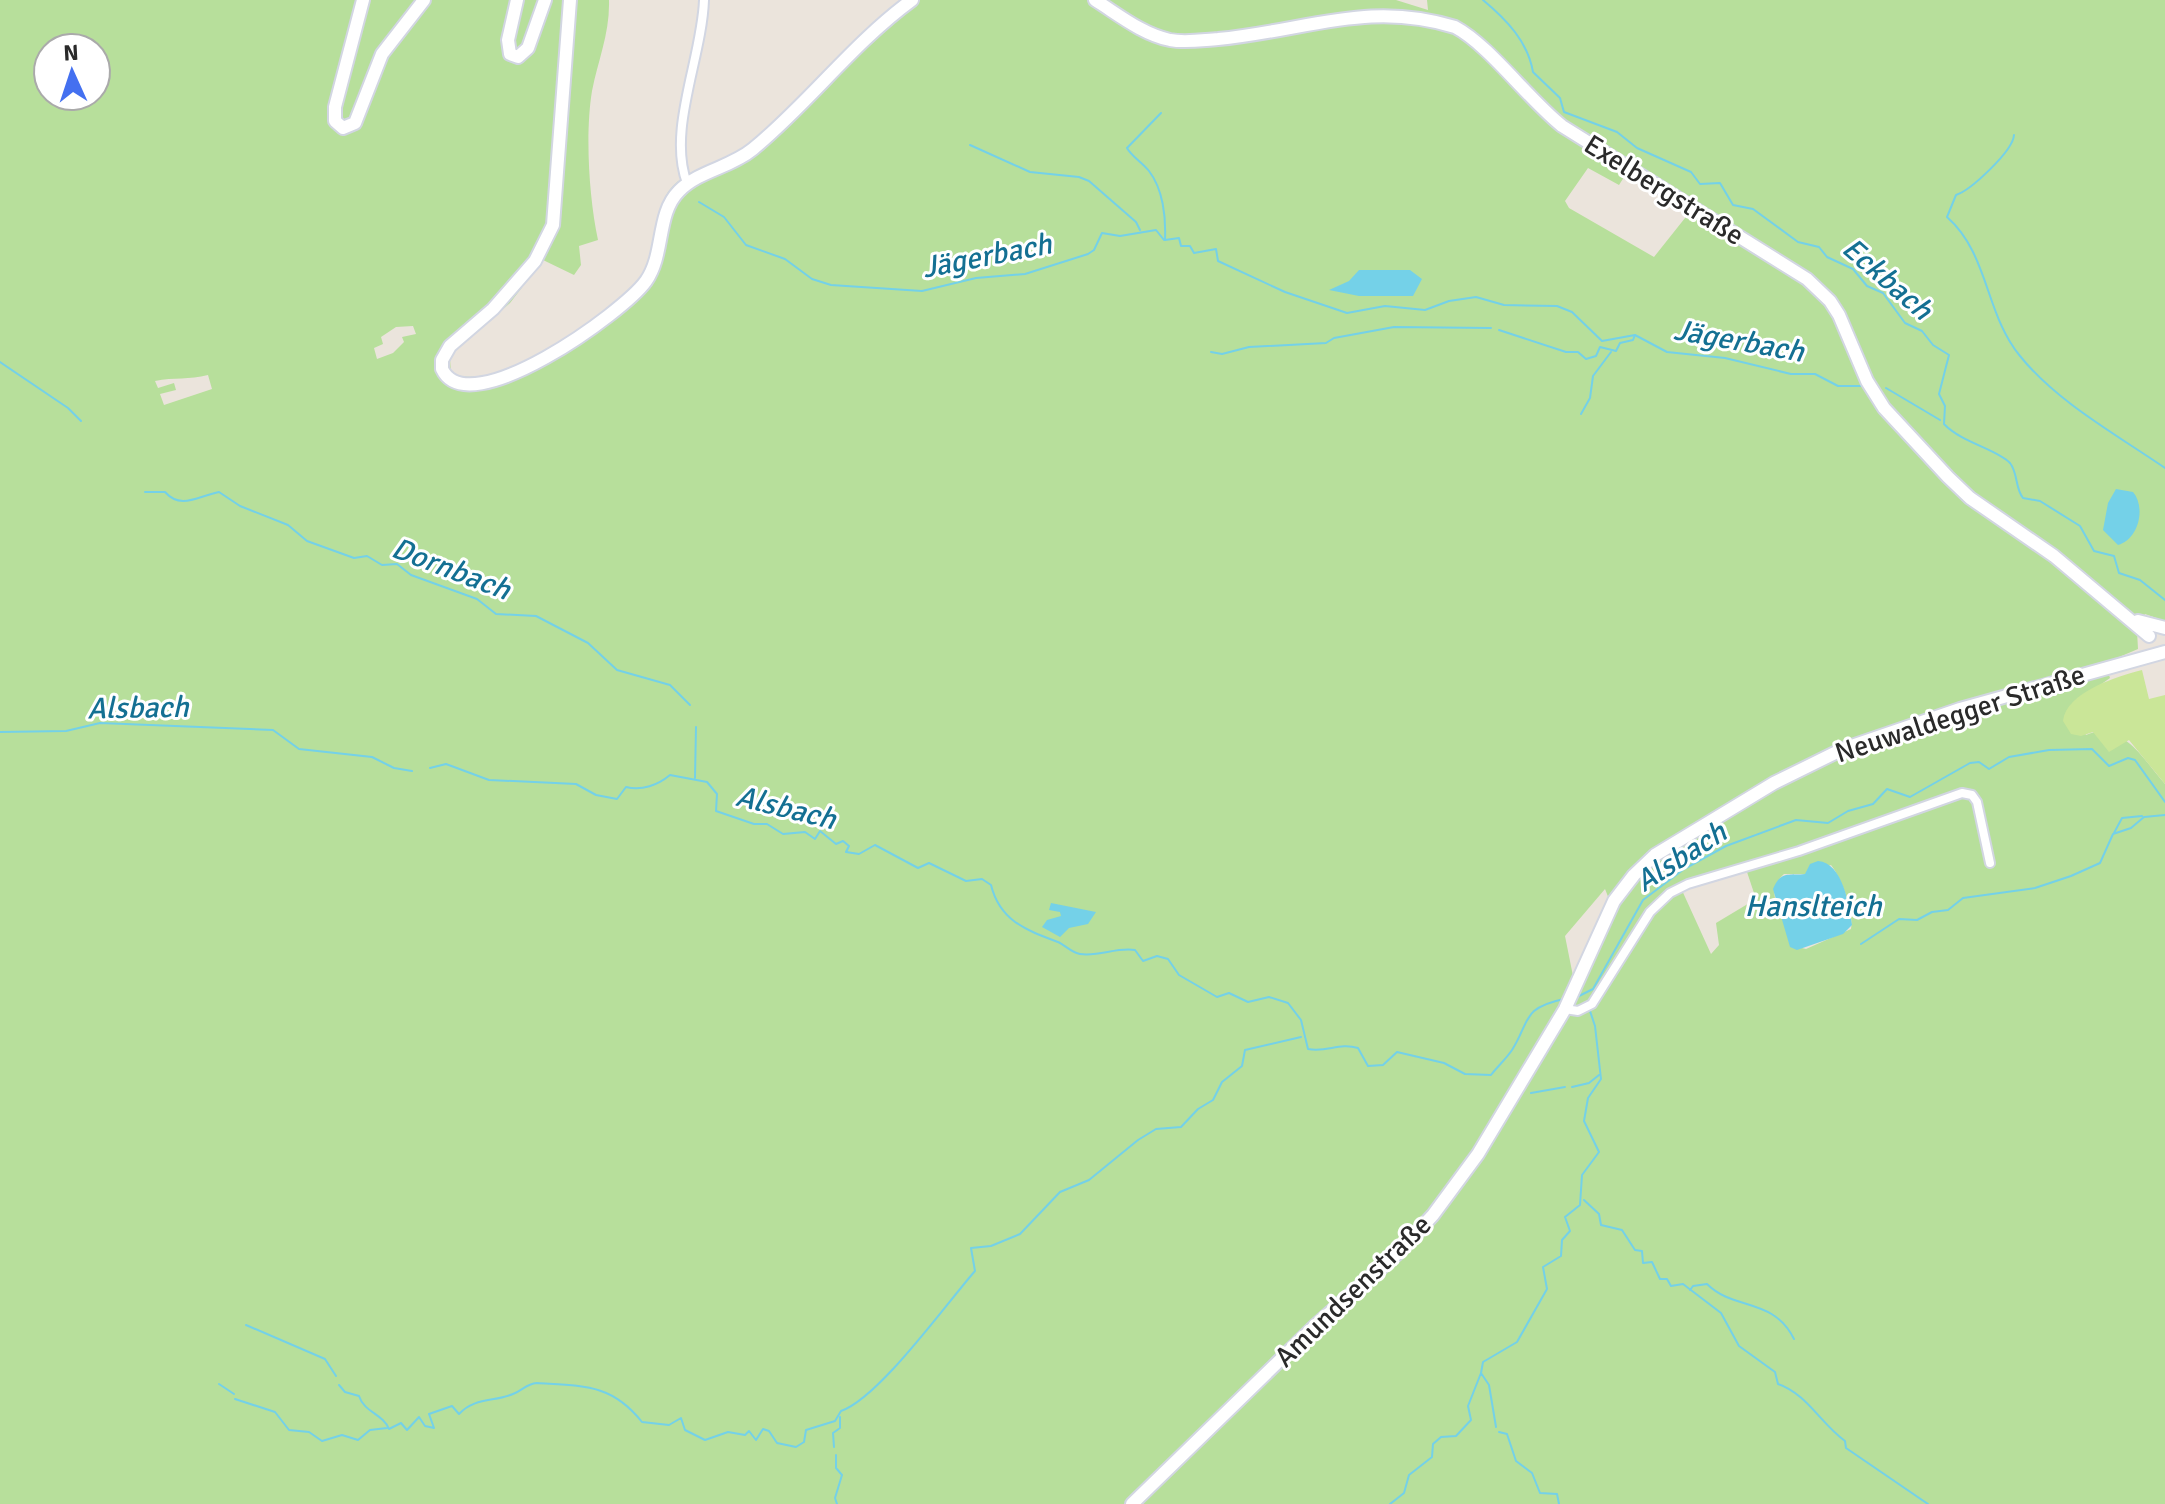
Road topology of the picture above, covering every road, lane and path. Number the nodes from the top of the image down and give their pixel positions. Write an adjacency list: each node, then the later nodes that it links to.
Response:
1 (363, 0): 2 (main road)
2 (424, 0)
3 (517, 0): 4 (main road)
4 (545, 0)
5 (570, 0): 9 (main road)
6 (704, 0): 9 (street)
7 (912, 0): 9 (main road)
8 (1095, 0): 10 (main road, Exelbergstraße)
9 (687, 183)
10 (2157, 640): 12 (main road, Neuwaldegger Straße)
11 (1990, 863): 12 (street)
12 (1566, 1007): 13 (main road, Amundsenstraße)
13 (1132, 1504)

